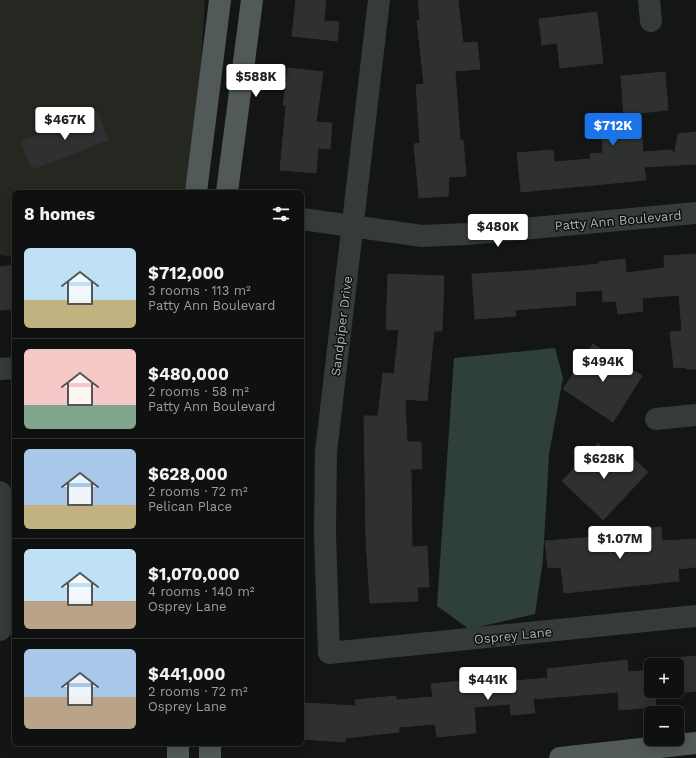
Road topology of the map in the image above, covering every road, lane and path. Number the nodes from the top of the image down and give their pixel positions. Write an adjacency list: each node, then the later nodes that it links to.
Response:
1 (220, 0): 6 (main road)
2 (252, 0): 7 (main road)
3 (379, 0): 10 (street, Sandpiper Drive)
4 (649, 0): 5 (street)
5 (651, 21)
6 (196, 190)
7 (228, 190)
8 (696, 212): 10 (street, Patty Ann Boulevard)
9 (304, 219): 10 (street, Patty Ann Boulevard)
10 (353, 227): 18 (street, Sandpiper Drive)
11 (12, 368): 12 (street)
12 (0, 369)
13 (696, 415): 14 (street)
14 (656, 419)
15 (0, 492): 17 (street)
16 (696, 616): 18 (street, Osprey Lane)
17 (0, 630)
18 (329, 653)
19 (696, 743): 24 (main road)
20 (178, 746): 22 (main road)
21 (210, 746): 23 (main road)
22 (178, 758)
23 (210, 758)
24 (560, 758)

